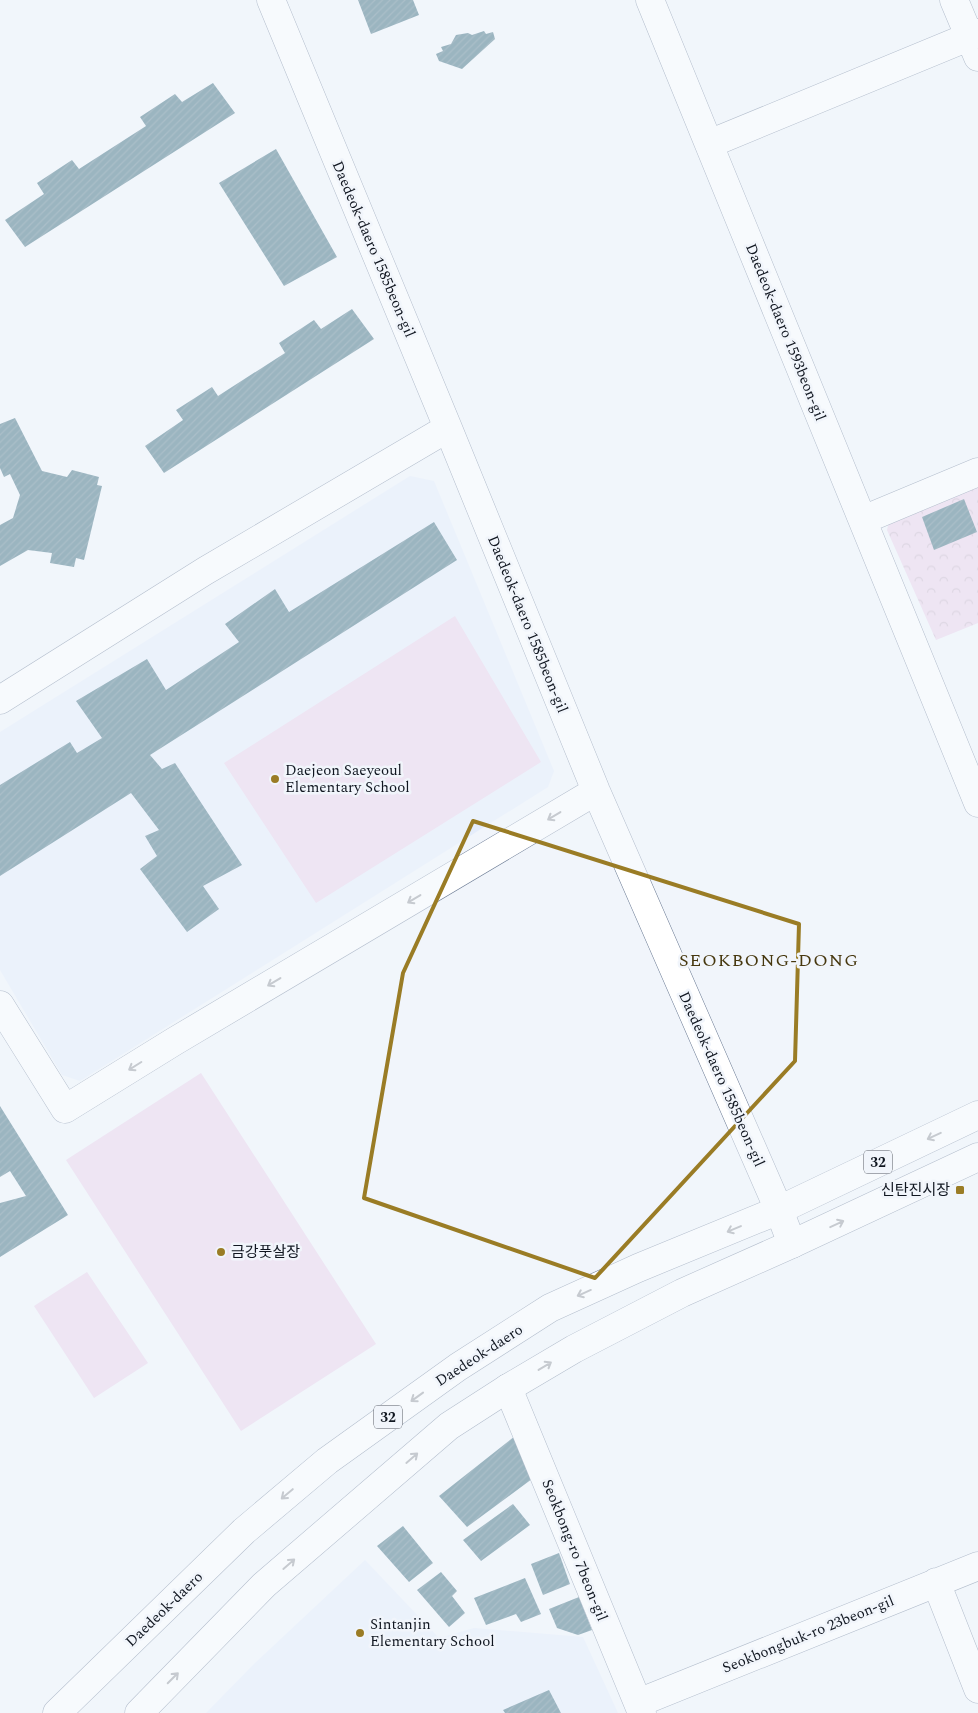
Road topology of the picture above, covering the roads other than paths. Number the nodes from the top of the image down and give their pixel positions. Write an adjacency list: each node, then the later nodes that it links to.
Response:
1 (271, 0): 6 (street, Daedeok-daero 1585beon-gil)
2 (650, 0): 5 (street, Daedeok-daero 1593beon-gil)
3 (954, 0): 4 (street)
4 (975, 42): 5 (street)
5 (709, 144): 8 (street, Daedeok-daero 1593beon-gil)
6 (448, 428): 9 (street); 10 (street, Daedeok-daero 1585beon-gil)
7 (978, 472): 8 (street)
8 (863, 520): 11 (street, Daedeok-daero 1593beon-gil)
9 (0, 700)
10 (596, 791): 12 (street, one-way to 12); 15 (street, Daedeok-daero 1585beon-gil)
11 (978, 803)
12 (0, 1005)
13 (978, 1115): 15 (street, Daedeok-daero / 32, one-way to 15)
14 (978, 1157): 16 (street, one-way to 14)
15 (779, 1210): 16 (street, Daedeok-daero 1585beon-gil); 22 (street, Daedeok-daero / 32, one-way to 22)
16 (792, 1244): 17 (street, one-way to 16)
17 (508, 1388): 21 (street, Seokbong-ro 7beon-gil); 23 (street, one-way to 17)
18 (978, 1566): 19 (street, Seokbongbuk-ro 23beon-gil)
19 (936, 1582): 20 (street); 21 (street, Seokbongbuk-ro 23beon-gil)
20 (978, 1689)
21 (640, 1708)
22 (57, 1713)
23 (139, 1713)

